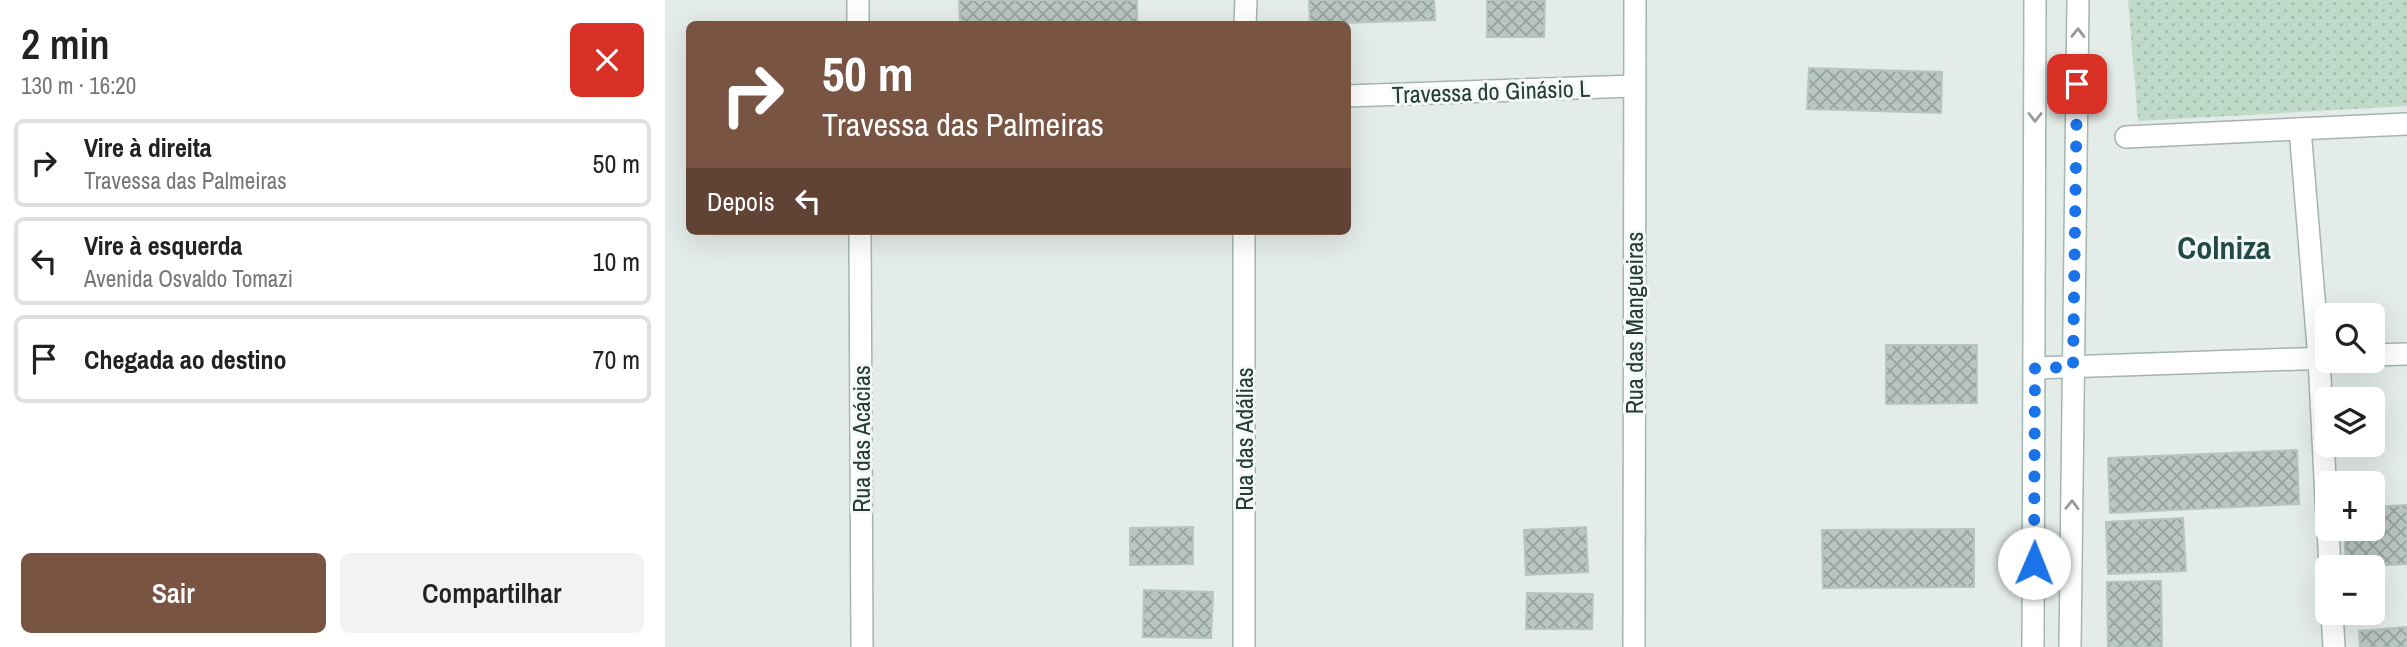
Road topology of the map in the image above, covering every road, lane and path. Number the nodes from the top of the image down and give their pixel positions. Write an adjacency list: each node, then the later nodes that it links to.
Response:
1 (858, 0): 6 (street)
2 (1246, 0): 7 (street)
3 (1635, 0): 8 (street, Rua das Mangueiras)
4 (2035, 0): 20 (street, one-way to 20)
5 (2078, 0): 19 (street, one-way to 5)
6 (858, 21)
7 (1245, 21)
8 (1634, 86): 9 (street, Travessa do Ginásio L); 26 (street, Rua das Mangueiras)
9 (1351, 96)
10 (2407, 124): 11 (street)
11 (2300, 129): 12 (street); 15 (street)
12 (2126, 137)
13 (860, 235): 24 (street, Rua das Acácias)
14 (1244, 235): 25 (street, Rua das Adálias)
15 (2317, 303)
16 (2407, 354): 17 (street)
17 (2385, 355)
18 (2315, 358): 19 (street)
19 (2073, 367): 20 (street); 28 (street, one-way to 19)
20 (2035, 368): 27 (street)
21 (2323, 373): 22 (street)
22 (2326, 471)
23 (2333, 625): 29 (street)
24 (862, 647)
25 (1244, 647)
26 (1634, 647)
27 (2033, 647)
28 (2070, 647)
29 (2334, 647)

